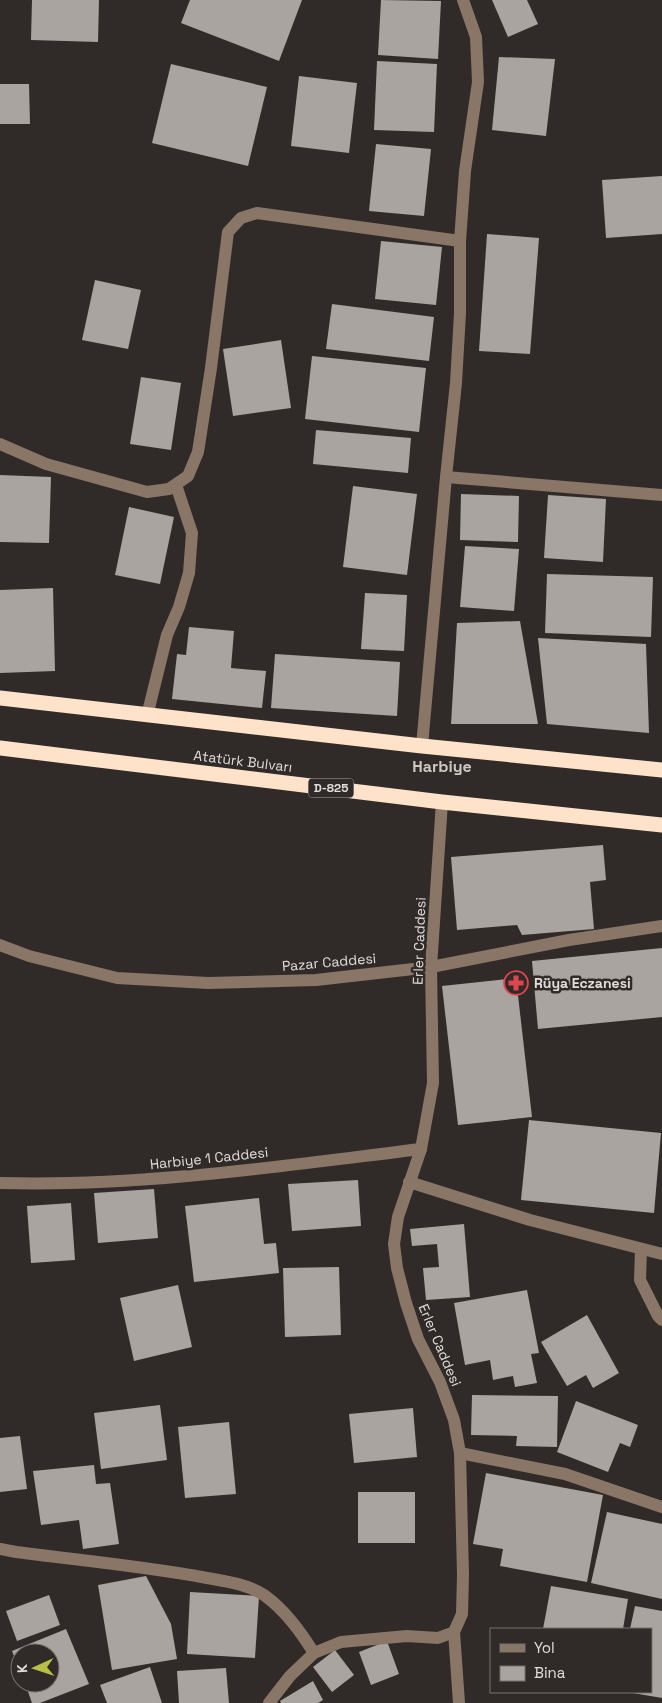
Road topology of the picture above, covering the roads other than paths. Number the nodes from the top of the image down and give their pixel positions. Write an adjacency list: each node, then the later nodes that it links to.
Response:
1 (463, 0): 2 (street)
2 (460, 241): 4 (street); 5 (street)
3 (0, 444): 5 (street)
4 (446, 477): 6 (street); 9 (street)
5 (176, 485): 8 (street)
6 (662, 495)
7 (0, 698): 8 (highway)
8 (147, 716): 9 (highway)
9 (422, 746): 11 (highway)
10 (0, 748): 12 (highway, Atatürk Bulvarı / D-825)
11 (662, 770)
12 (442, 802): 13 (highway, Atatürk Bulvarı / D-825); 16 (street, Erler Caddesi)
13 (662, 825)
14 (662, 926): 16 (street, Pazar Caddesi)
15 (0, 944): 16 (street, Pazar Caddesi)
16 (431, 967): 17 (street, Erler Caddesi)
17 (421, 1149): 18 (street, Harbiye 1 Caddesi); 19 (street, Erler Caddesi)
18 (0, 1182)
19 (409, 1182): 20 (street); 23 (street, Erler Caddesi)
20 (641, 1249): 21 (street); 22 (street)
21 (662, 1254)
22 (662, 1320)
23 (460, 1453): 24 (street); 26 (street, Erler Caddesi)
24 (662, 1507)
25 (0, 1549): 27 (street)
26 (454, 1632): 27 (street); 29 (street)
27 (314, 1653): 28 (street)
28 (269, 1703)
29 (459, 1703)

